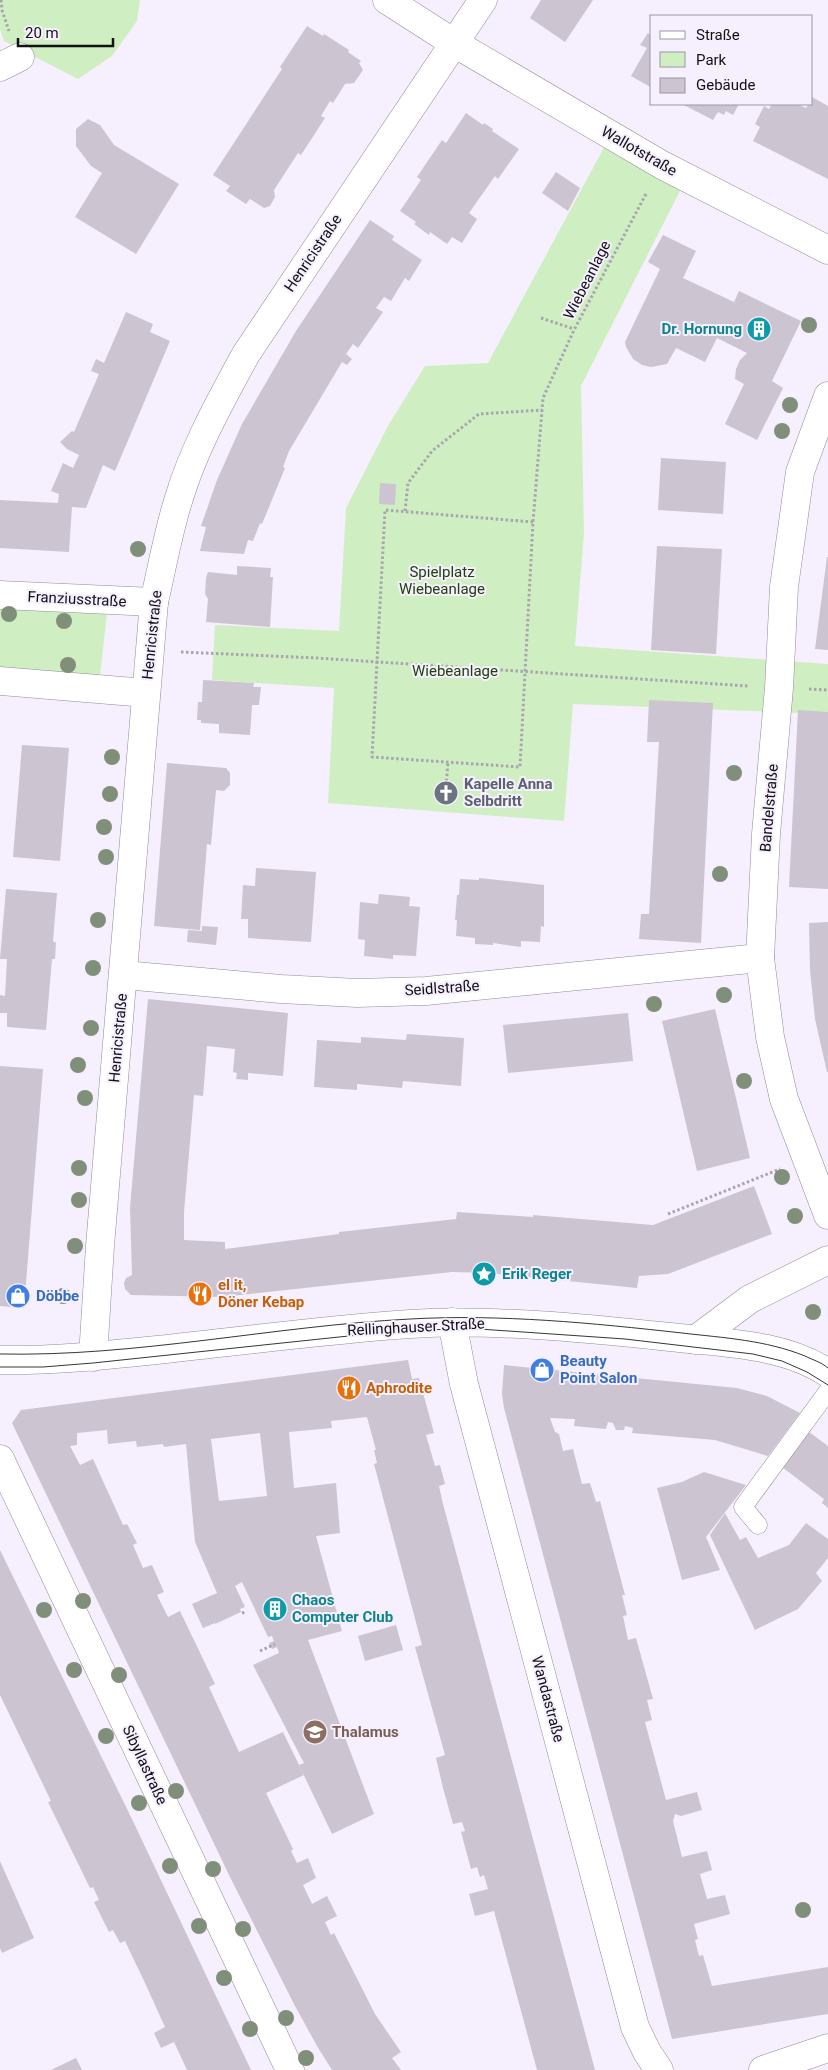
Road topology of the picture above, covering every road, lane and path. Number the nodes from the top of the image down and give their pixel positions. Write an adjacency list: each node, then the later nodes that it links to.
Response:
1 (1, 0): 4 (path)
2 (386, 0): 5 (street, Wallotstraße)
3 (482, 0): 5 (street, Henricistraße)
4 (9, 30)
5 (454, 44): 6 (street, Wallotstraße); 15 (street, Henricistraße)
6 (662, 165): 7 (street, Wallotstraße); 9 (path, Wiebeanlage)
7 (828, 250)
8 (541, 318): 9 (path)
9 (574, 330): 11 (path, Wiebeanlage)
10 (828, 396): 20 (street, Bandelstraße)
11 (542, 410): 12 (path); 13 (path, Wiebeanlage)
12 (405, 511): 13 (path, Wiebeanlage); 17 (path, Wiebeanlage)
13 (533, 522): 18 (path, Wiebeanlage)
14 (0, 595): 15 (street, Franziusstraße)
15 (154, 602): 16 (street, Henricistraße)
16 (150, 650): 17 (path); 22 (street, Henricistraße)
17 (376, 663): 18 (path); 23 (path, Wiebeanlage)
18 (526, 672): 20 (path); 23 (path, Wiebeanlage)
19 (0, 681): 22 (street)
20 (779, 688): 21 (path); 25 (street, Bandelstraße)
21 (828, 690)
22 (146, 693): 26 (street, Henricistraße)
23 (448, 762): 24 (path)
24 (446, 786)
25 (760, 958): 26 (street, Seidlstraße); 29 (street, Bandelstraße)
26 (124, 975): 33 (street, Henricistraße)
27 (781, 1168): 28 (path)
28 (668, 1214)
29 (828, 1215)
30 (828, 1260): 32 (street)
31 (452, 1322): 32 (street, Rellinghauser Straße); 33 (street, Rellinghauser Straße); 43 (street, Wandastraße)
32 (695, 1340): 35 (street, Rellinghauser Straße)
33 (93, 1356): 34 (street, Rellinghauser Straße)
34 (0, 1360)
35 (828, 1373)
36 (828, 1391): 38 (lane)
37 (0, 1459): 42 (street, Sibyllastraße)
38 (758, 1525)
39 (275, 1644): 40 (path)
40 (260, 1651)
41 (828, 2048): 44 (street)
42 (290, 2070)
43 (659, 2070)
44 (764, 2070)

